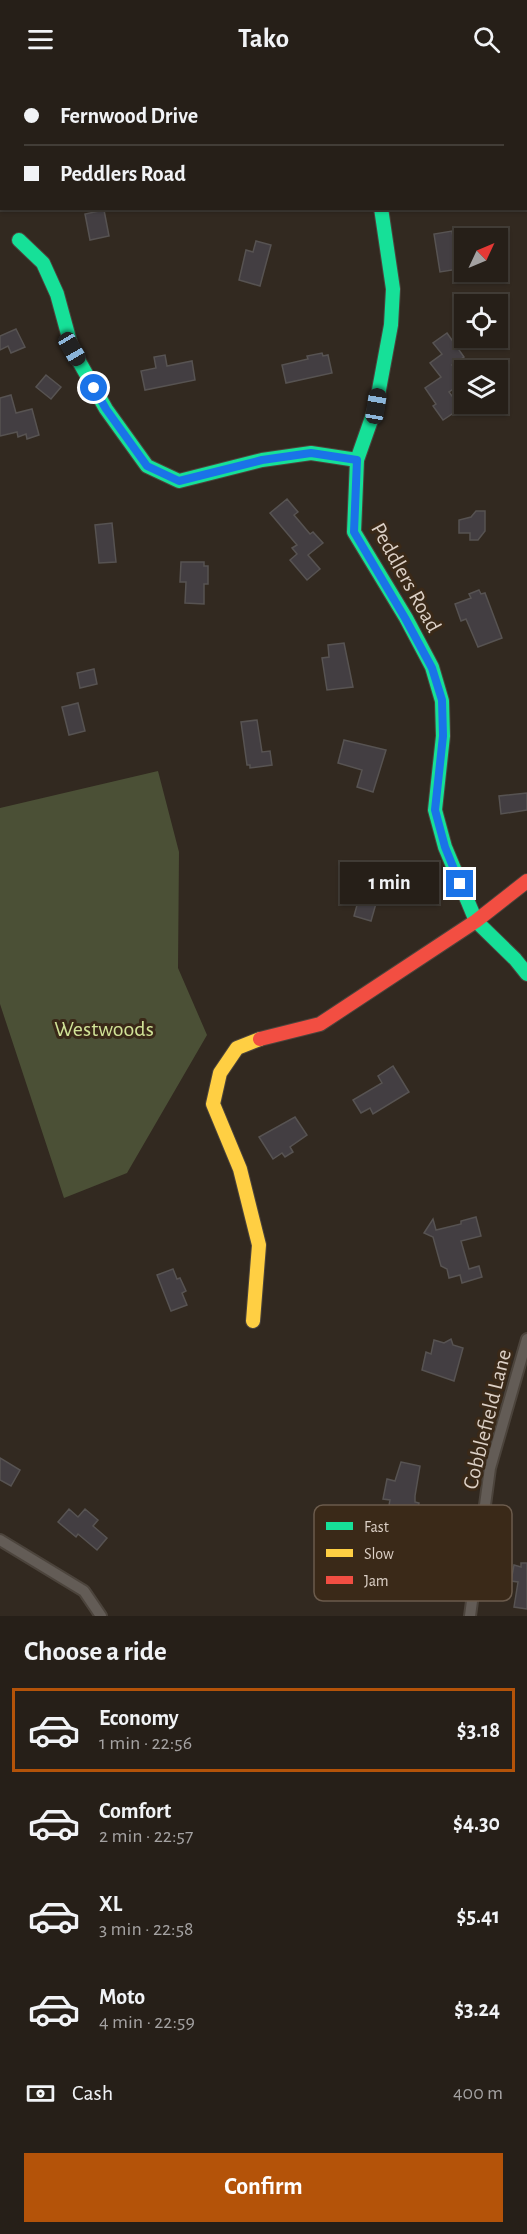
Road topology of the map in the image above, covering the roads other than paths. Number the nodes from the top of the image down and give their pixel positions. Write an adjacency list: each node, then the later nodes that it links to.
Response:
1 (381, 210): 3 (street, Peddlers Road)
2 (19, 240): 3 (street)
3 (357, 460): 5 (street, Peddlers Road)
4 (527, 881): 5 (street)
5 (476, 921): 6 (street, Peddlers Road); 7 (street)
6 (527, 974)
7 (253, 1321)
8 (527, 1339): 9 (street, Cobblefield Lane)
9 (485, 1505)
10 (0, 1540): 12 (street)
11 (472, 1601): 13 (street, Cobblefield Lane)
12 (101, 1616)
13 (470, 1616)

